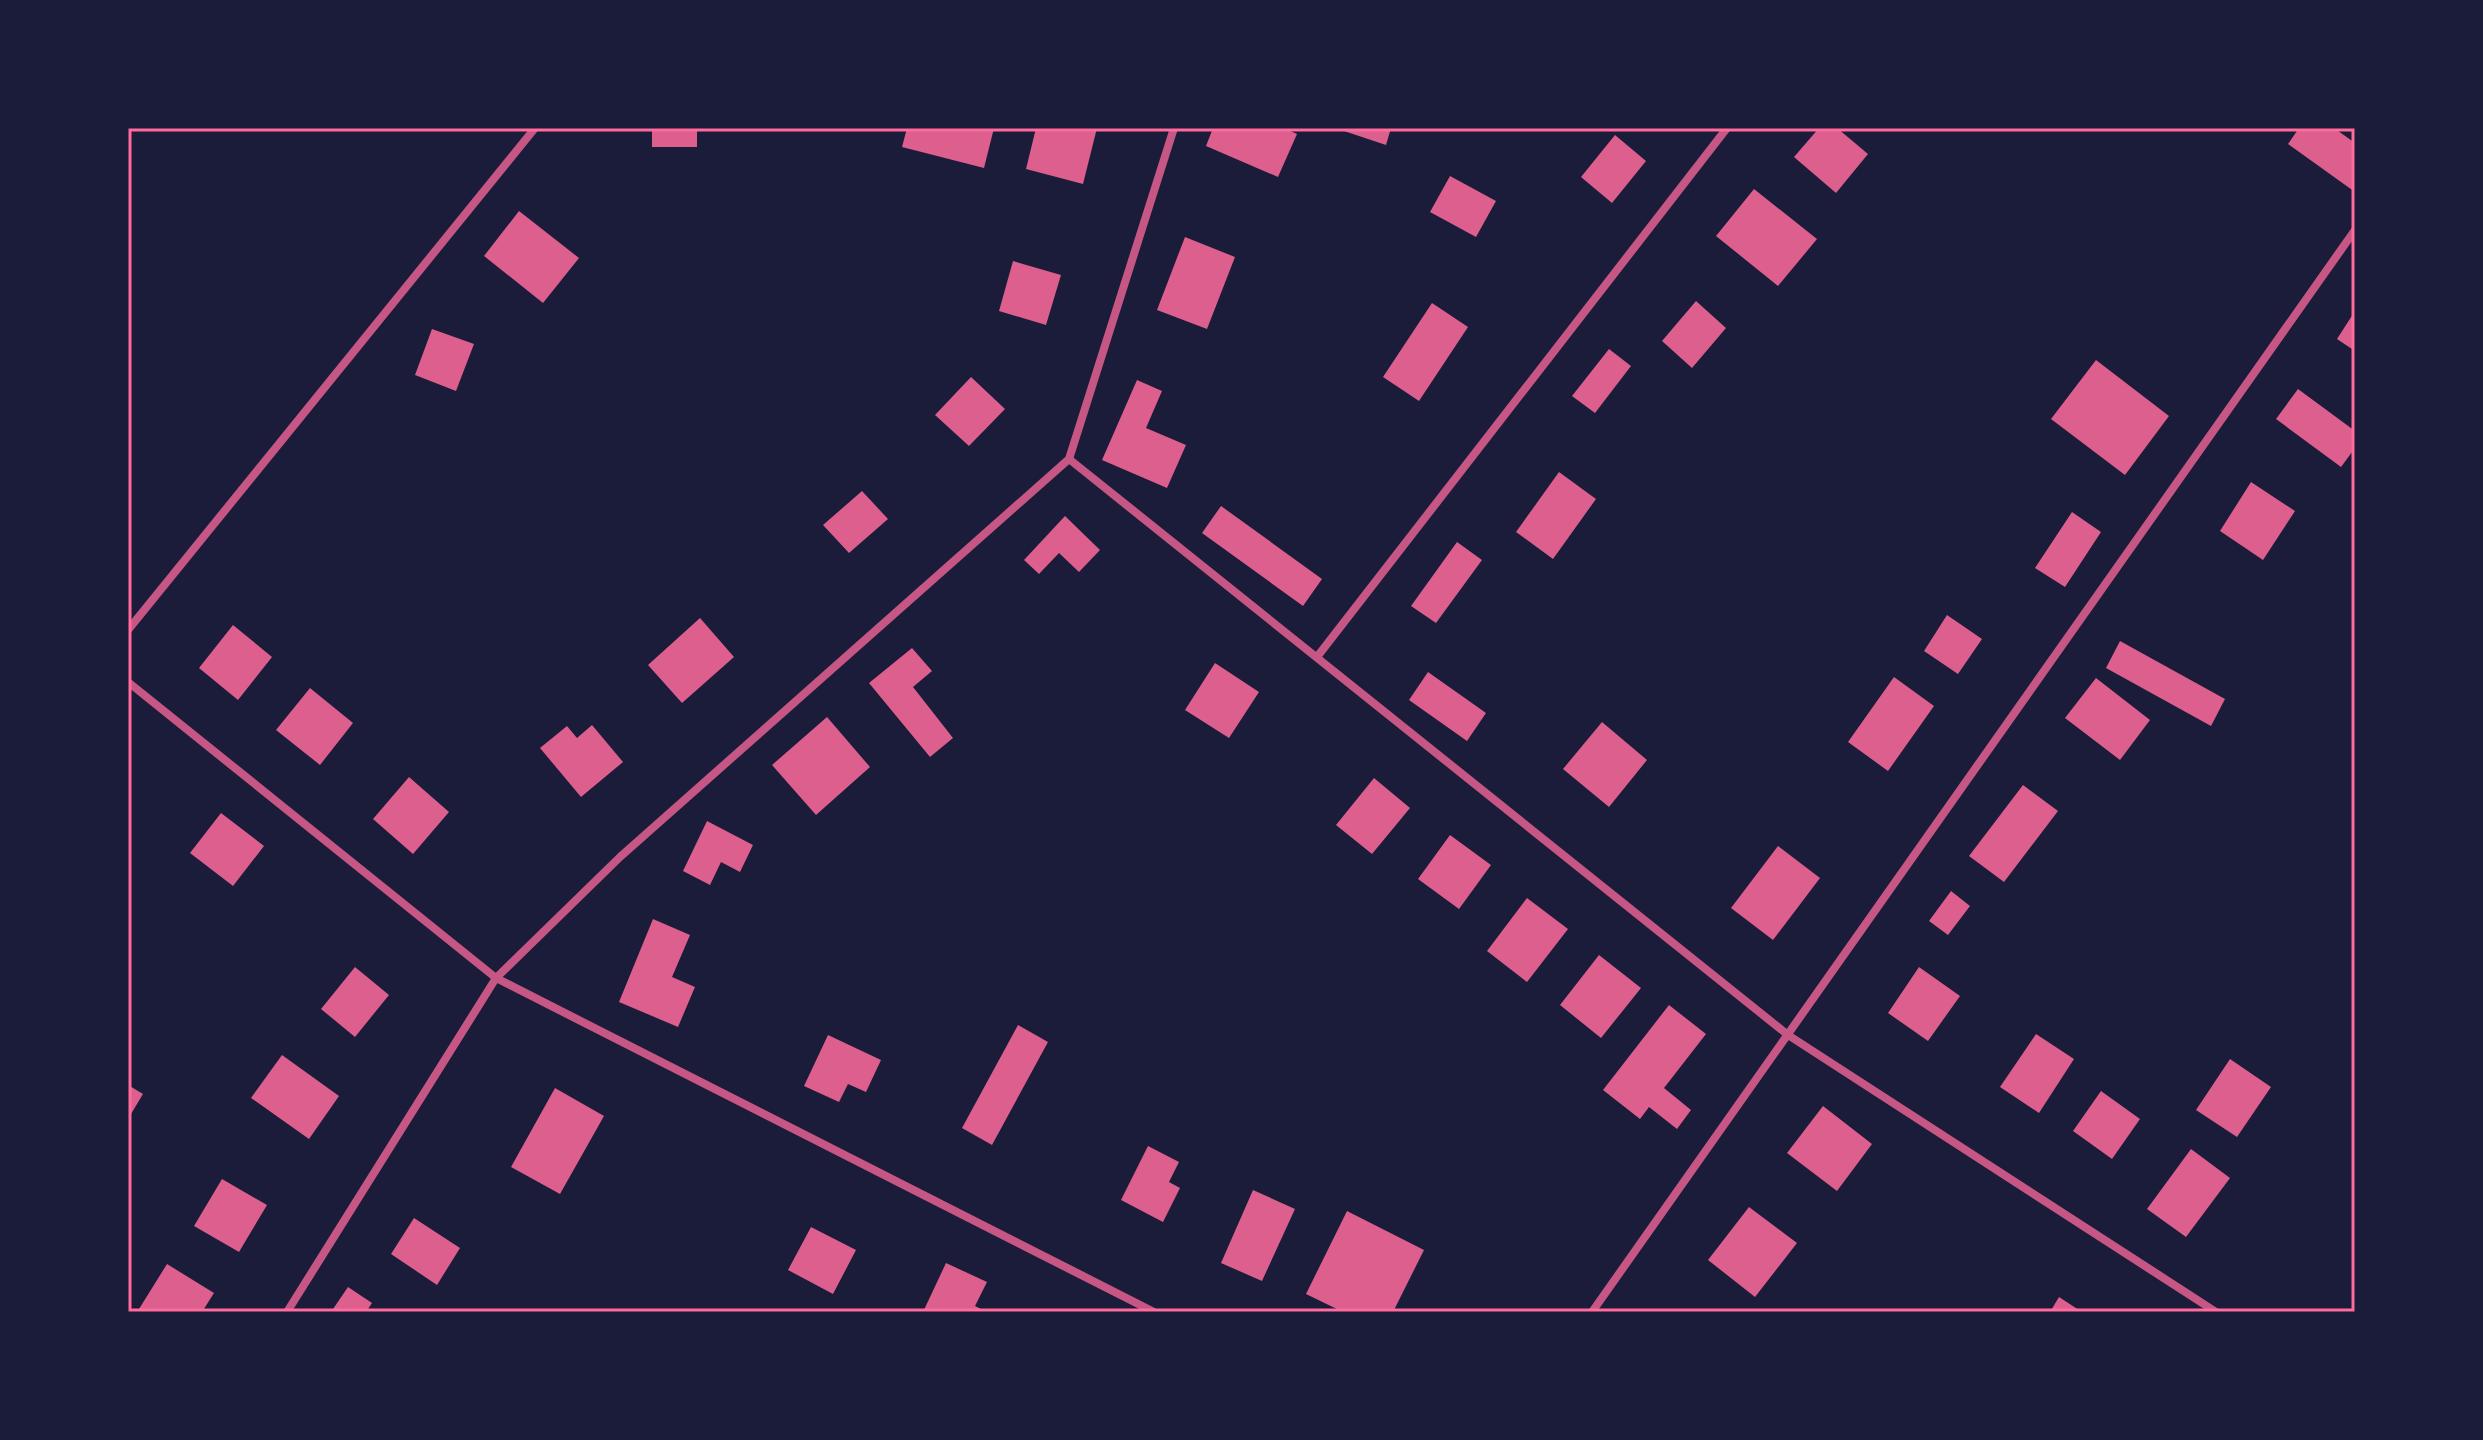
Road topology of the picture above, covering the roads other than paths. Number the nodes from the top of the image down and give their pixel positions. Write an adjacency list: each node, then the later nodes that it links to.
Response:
1 (535, 128): 6 (street)
2 (1174, 128): 5 (street)
3 (1727, 128): 7 (street)
4 (2355, 230): 10 (street)
5 (1069, 459): 7 (street); 9 (street)
6 (128, 630)
7 (1317, 657): 10 (street)
8 (128, 682): 9 (street)
9 (496, 978): 11 (street); 12 (street)
10 (1788, 1035): 13 (street); 14 (street)
11 (287, 1312)
12 (1154, 1312)
13 (1592, 1312)
14 (2216, 1312)

